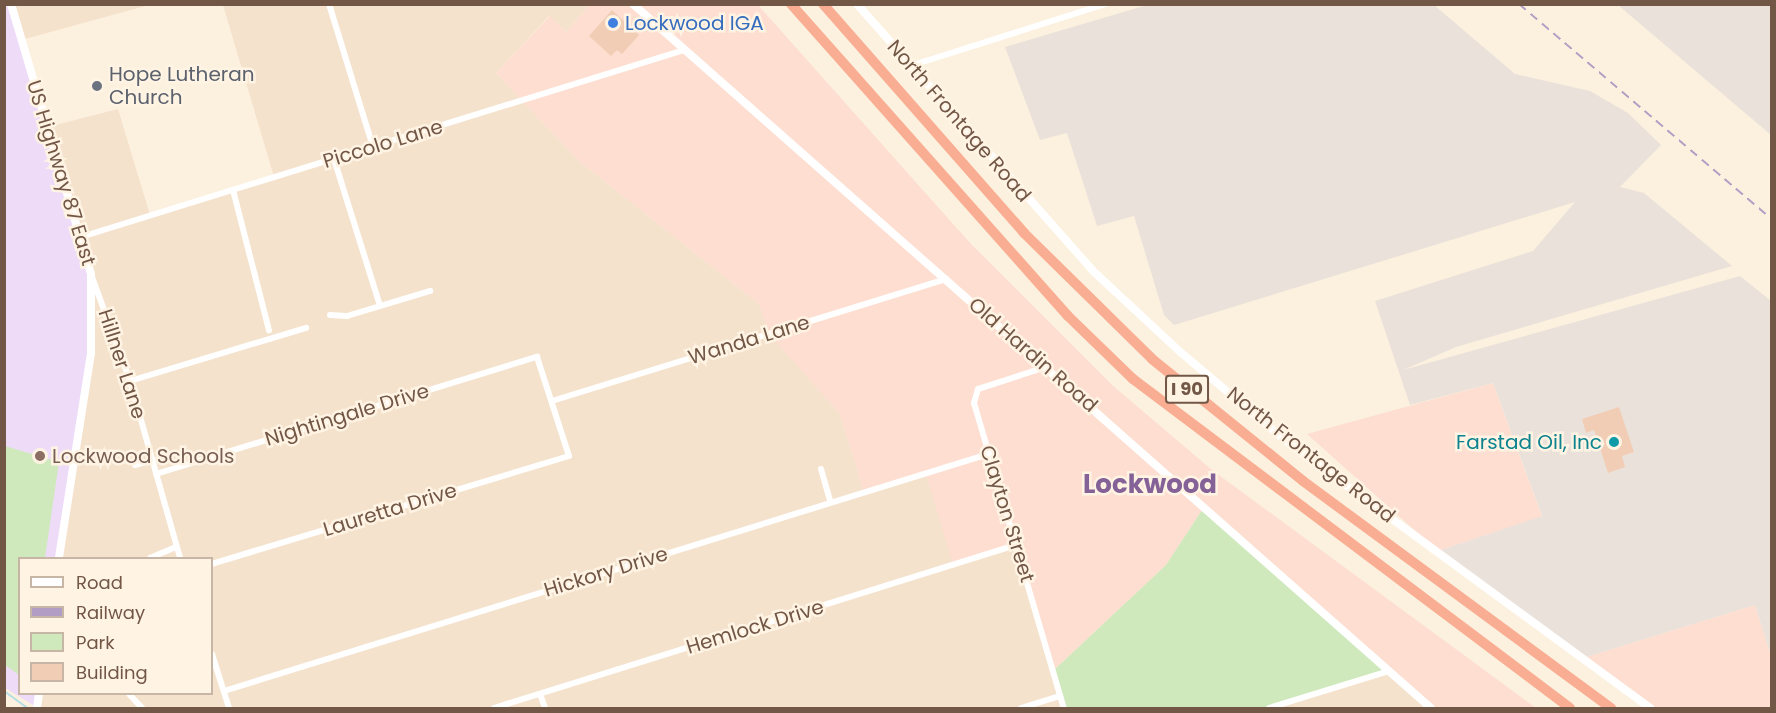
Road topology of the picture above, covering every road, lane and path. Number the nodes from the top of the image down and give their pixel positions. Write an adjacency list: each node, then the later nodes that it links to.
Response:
1 (10, 4): 13 (street, US Highway 87 East)
2 (329, 4): 10 (street)
3 (633, 4): 8 (street, Old Hardin Road)
4 (791, 4): 51 (highway, I 90)
5 (823, 4): 52 (highway, I 90)
6 (857, 4): 9 (street, North Frontage Road)
7 (1106, 4): 9 (street)
8 (684, 50): 10 (street, Piccolo Lane); 15 (street, Old Hardin Road)
9 (910, 66): 53 (street, North Frontage Road)
10 (373, 147): 11 (street, Piccolo Lane)
11 (334, 159): 12 (street, Piccolo Lane); 17 (street)
12 (233, 190): 13 (street, Piccolo Lane); 20 (street)
13 (81, 237): 14 (street, US Highway 87 East)
14 (91, 274): 22 (street, Hillner Lane); 32 (street, US Highway 87 East)
15 (946, 279): 21 (street, Old Hardin Road); 23 (street, Wanda Lane)
16 (430, 291): 17 (street)
17 (380, 306): 18 (street)
18 (330, 315)
19 (306, 328): 22 (street)
20 (269, 330)
21 (1047, 367): 24 (street, Clayton Street); 37 (street, Old Hardin Road)
22 (130, 381): 25 (street, Hillner Lane)
23 (552, 401): 28 (street, Nightingale Drive); 35 (street, Lauretta Drive)
24 (988, 454): 29 (street, Hickory Drive); 30 (street, Clayton Street)
25 (152, 460): 26 (street); 28 (street, Hillner Lane)
26 (135, 465)
27 (821, 469): 29 (street)
28 (156, 474): 31 (street, Hillner Lane)
29 (831, 503): 38 (street, Hickory Drive)
30 (1016, 545): 39 (street, Hemlock Drive); 41 (street, Clayton Street)
31 (176, 547): 33 (street); 34 (street, Hillner Lane)
32 (59, 557)
33 (152, 557)
34 (180, 557)
35 (213, 564)
36 (213, 657): 38 (street)
37 (1389, 671): 49 (street); 50 (street, Old Hardin Road)
38 (224, 691): 44 (street)
39 (540, 694): 42 (street, Hemlock Drive); 46 (street)
40 (131, 695): 43 (street)
41 (1060, 696): 47 (street); 48 (street, Clayton Street)
42 (503, 707): 45 (street, Hemlock Drive)
43 (142, 708)
44 (229, 708)
45 (494, 708)
46 (545, 708)
47 (1021, 708)
48 (1064, 708)
49 (1269, 708)
50 (1431, 708)
51 (1570, 708)
52 (1611, 708)
53 (1651, 708)

